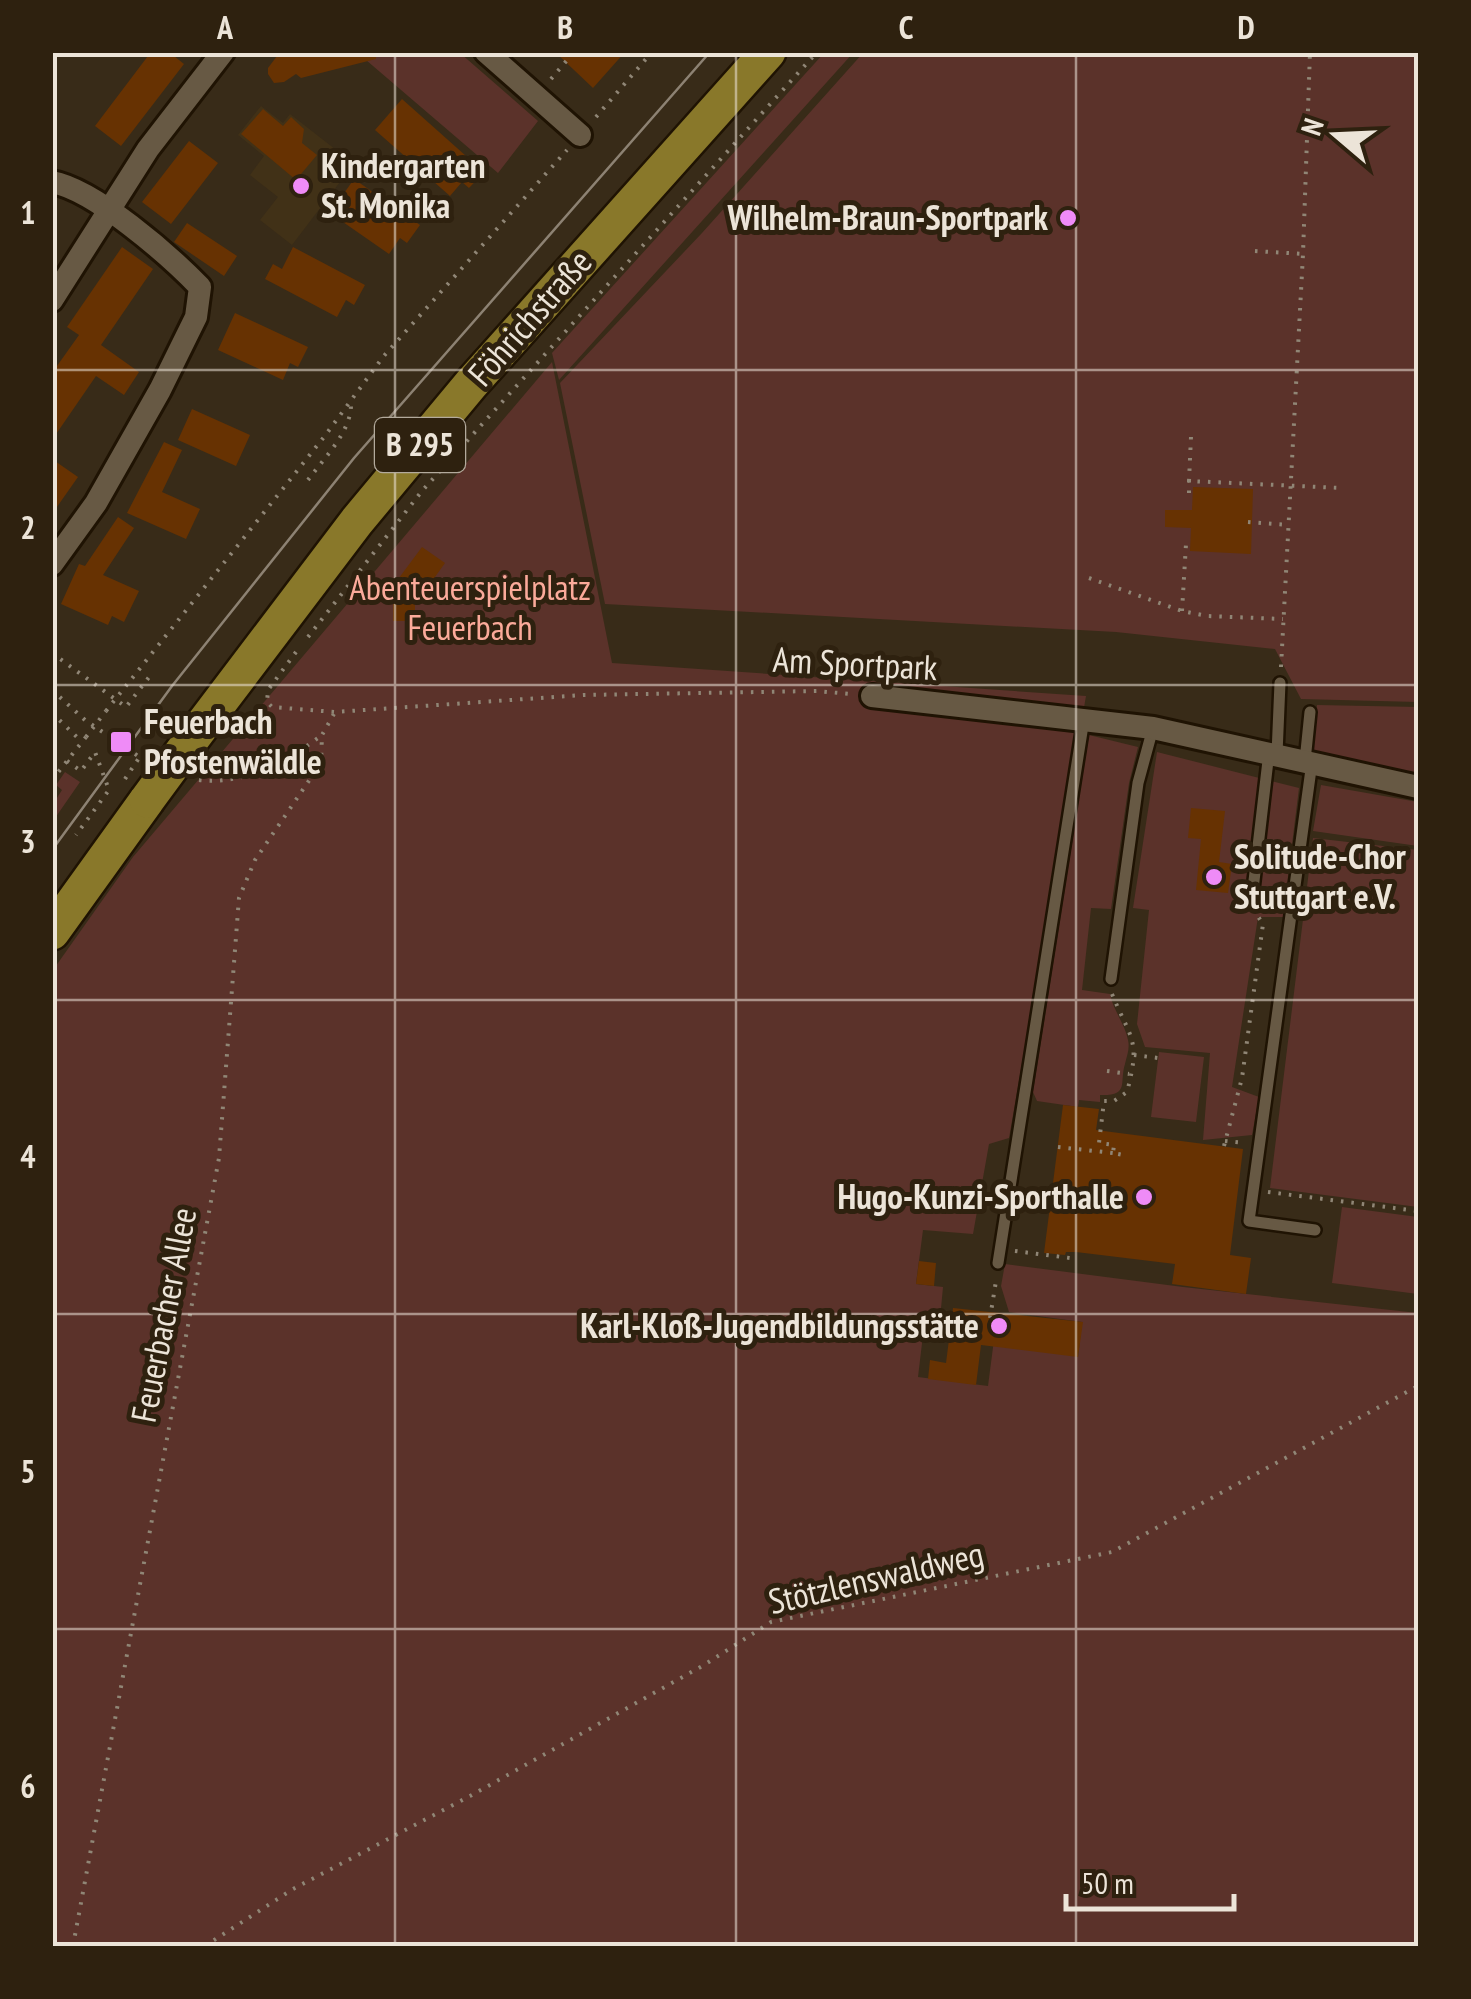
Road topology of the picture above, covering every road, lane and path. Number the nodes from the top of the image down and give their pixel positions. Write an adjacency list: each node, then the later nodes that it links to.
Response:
1 (223, 52): 11 (street)
2 (486, 52): 8 (street)
3 (574, 52): 8 (path)
4 (652, 52): 9 (path)
5 (768, 52): 49 (main road, Föhrichstraße / B 295, bridge)
6 (817, 52): 34 (path, Am Sportpark)
7 (1310, 52): 13 (path)
8 (536, 96): 9 (street)
9 (580, 135): 15 (path)
10 (52, 182): 11 (street)
11 (109, 212): 14 (street); 25 (street)
12 (1255, 251): 13 (path)
13 (1303, 254): 19 (path)
14 (52, 300)
15 (350, 401): 17 (path); 33 (path)
16 (1192, 438): 18 (path)
17 (308, 480)
18 (1189, 481): 19 (path); 21 (path)
19 (1291, 485): 20 (path); 23 (path)
20 (1342, 488)
21 (1189, 493)
22 (1248, 522): 23 (path)
23 (1288, 524): 28 (path)
24 (1186, 544): 27 (path)
25 (52, 564)
26 (1089, 578): 27 (path)
27 (1182, 611): 28 (path)
28 (1283, 619): 31 (path)
29 (52, 653): 33 (path)
30 (153, 672): 33 (path)
31 (1280, 683): 40 (lane)
32 (872, 696): 34 (path, Am Sportpark); 37 (street, Am Sportpark)
33 (115, 699): 39 (path, bridge)
34 (335, 712): 69 (path, Feuerbacher Allee)
35 (1310, 712): 43 (lane)
36 (52, 713): 39 (path)
37 (1084, 719): 38 (street, Am Sportpark); 63 (lane)
38 (1153, 728): 40 (street, Am Sportpark); 50 (lane)
39 (84, 739): 42 (path)
40 (1273, 753): 43 (street, Am Sportpark); 48 (lane)
41 (139, 758): 46 (path)
42 (67, 761): 44 (path); 46 (path)
43 (1308, 761): 45 (street, Am Sportpark); 60 (lane)
44 (52, 780)
45 (1418, 788)
46 (110, 790): 47 (path)
47 (76, 835)
48 (1252, 898): 56 (path)
49 (52, 932)
50 (1112, 979)
51 (1112, 994): 52 (path)
52 (1134, 1056): 53 (path); 55 (path)
53 (1158, 1058)
54 (1108, 1071): 55 (path)
55 (1128, 1074): 58 (path)
56 (1224, 1146)
57 (1058, 1147): 58 (path)
58 (1113, 1153): 59 (path)
59 (1123, 1155)
60 (1253, 1190): 61 (path); 62 (lane)
61 (1418, 1211)
62 (1316, 1230)
63 (1001, 1249): 64 (path); 65 (lane)
64 (1070, 1252)
65 (998, 1263)
66 (996, 1281): 67 (path)
67 (990, 1318)
68 (1418, 1386): 70 (path, Stötzlenswaldweg)
69 (72, 1946)
70 (205, 1946)

